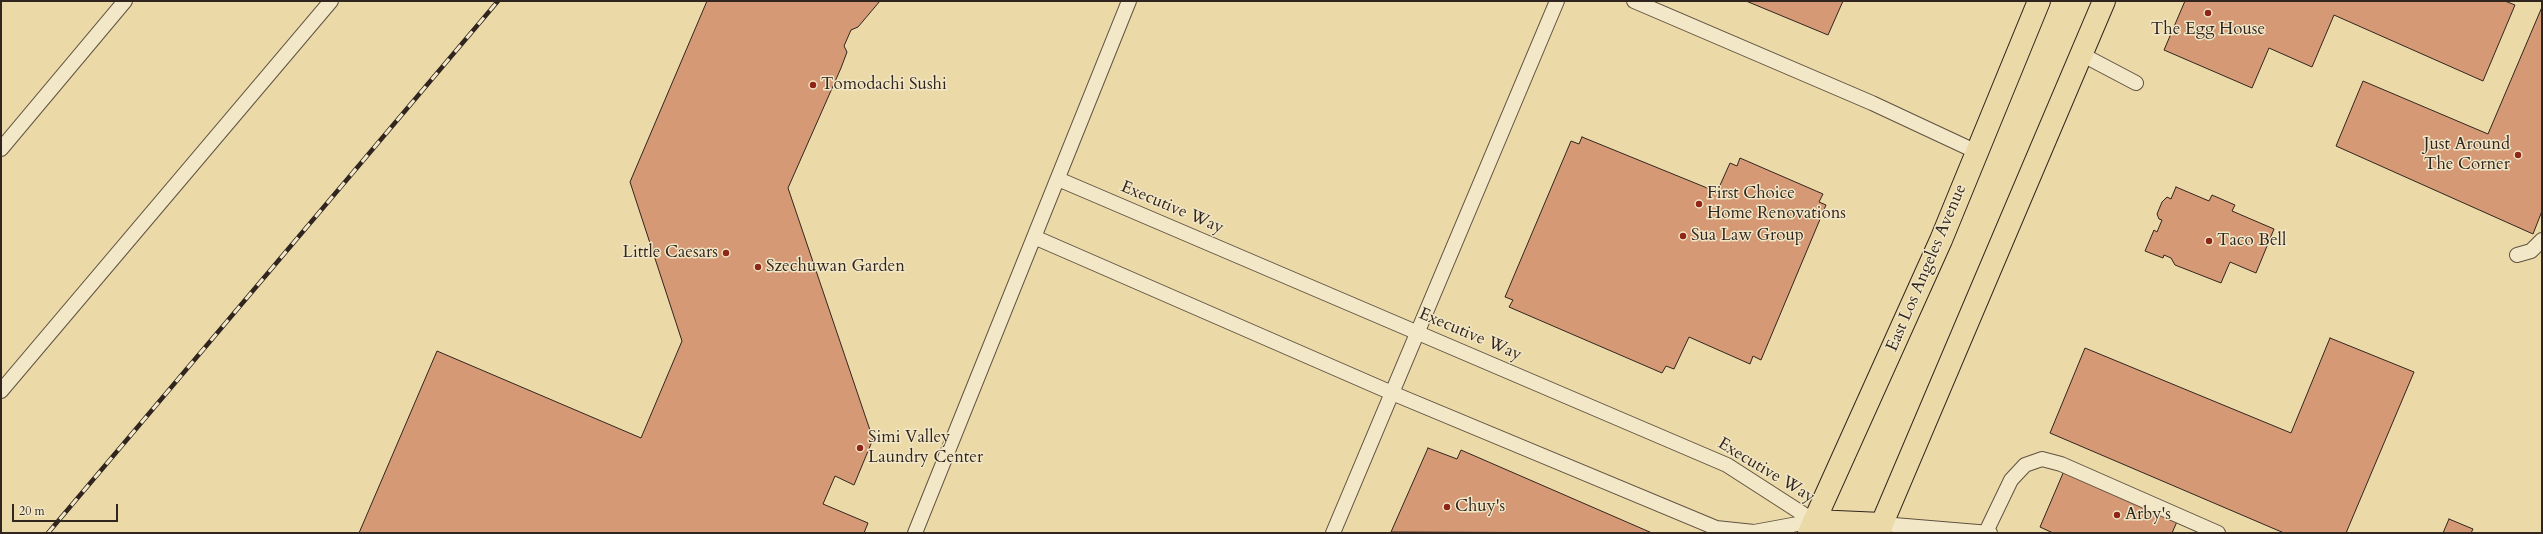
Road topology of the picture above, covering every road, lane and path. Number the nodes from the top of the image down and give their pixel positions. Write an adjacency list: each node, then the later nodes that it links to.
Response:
1 (125, 1): 10 (lane)
2 (331, 1): 17 (lane)
3 (1129, 1): 12 (lane)
4 (1557, 1): 16 (lane)
5 (1634, 1): 11 (lane)
6 (2039, 1): 11 (main road, East Los Angeles Avenue)
7 (2104, 1): 8 (main road)
8 (2081, 54): 9 (lane); 20 (main road)
9 (2136, 83)
10 (1, 150)
11 (1977, 152): 19 (main road, East Los Angeles Avenue)
12 (1058, 179): 13 (lane); 16 (lane, Executive Way)
13 (1034, 237): 18 (lane, Executive Way); 22 (lane)
14 (2542, 240): 15 (lane)
15 (2517, 255)
16 (1418, 333): 18 (lane); 19 (lane, Executive Way)
17 (1, 391)
18 (1392, 393): 19 (lane, Executive Way); 23 (lane)
19 (1812, 527): 20 (main road)
20 (1880, 528): 21 (lane)
21 (1988, 532): 24 (lane)
22 (914, 533)
23 (1333, 533)
24 (2218, 533)

